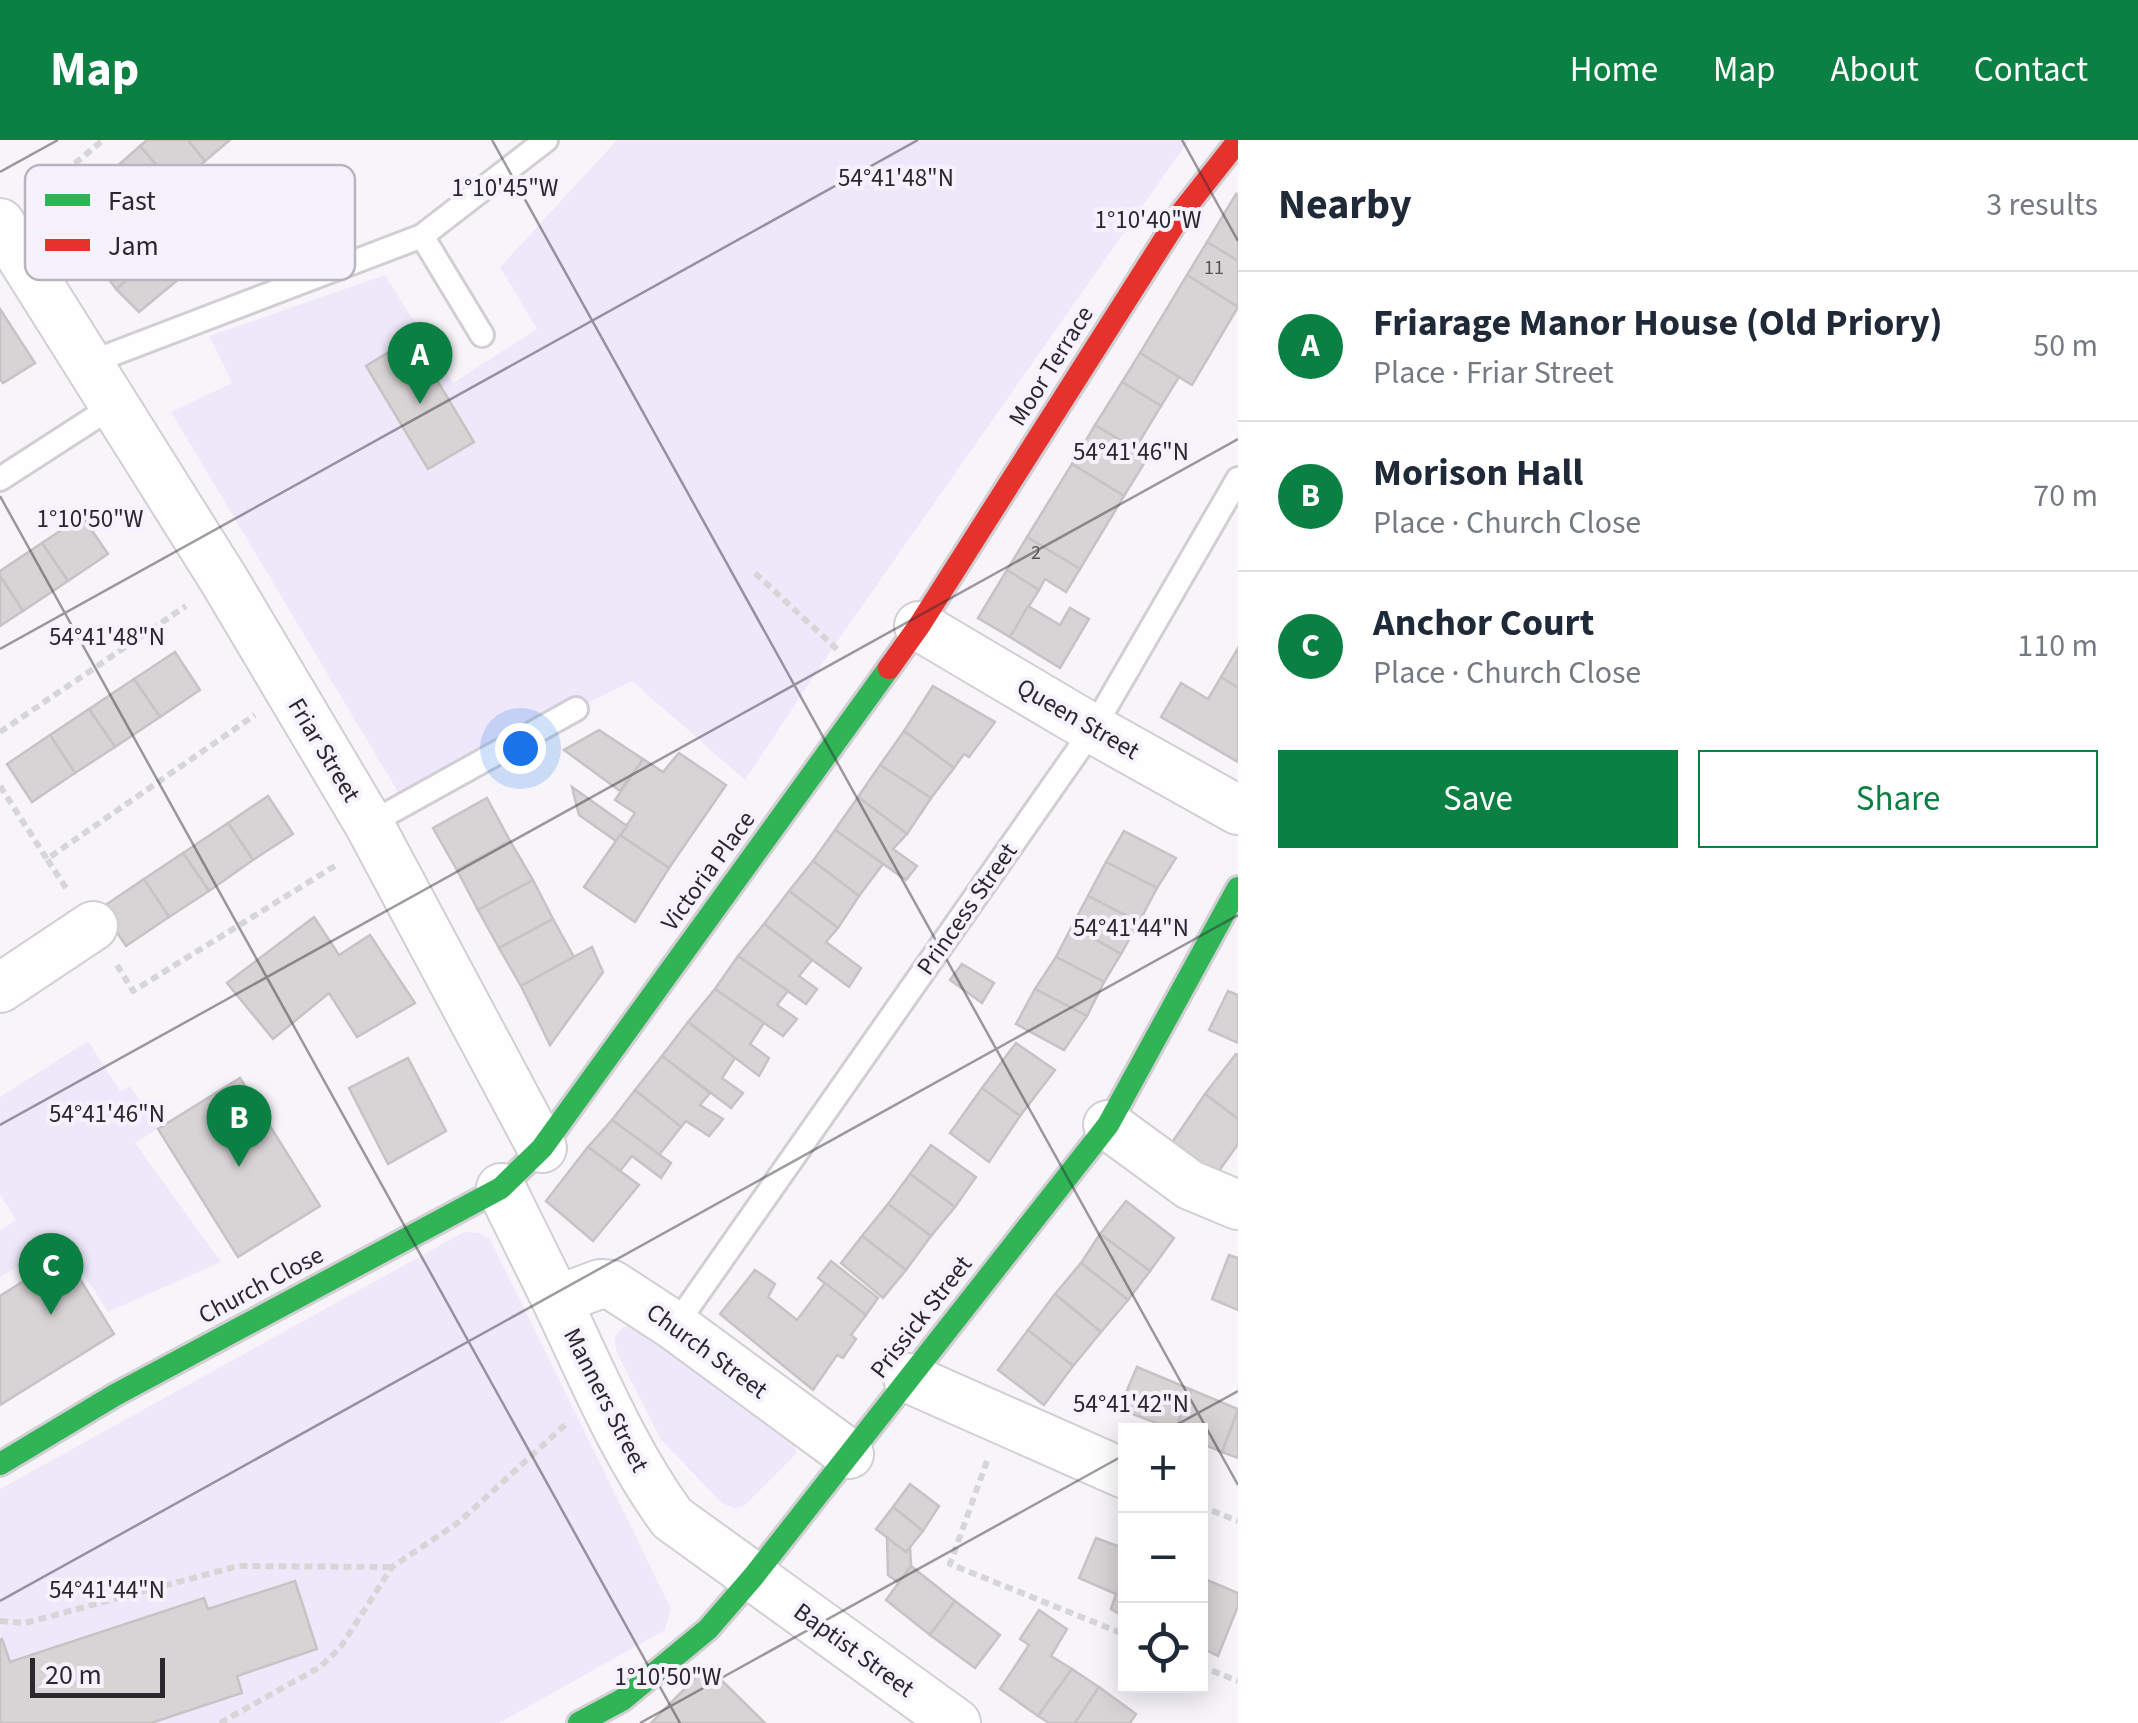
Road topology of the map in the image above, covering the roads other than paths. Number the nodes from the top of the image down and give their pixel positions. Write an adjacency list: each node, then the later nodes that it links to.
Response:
1 (546, 140): 4 (lane)
2 (1238, 141): 14 (street, Moor Terrace)
3 (0, 224): 6 (street, Friar Street)
4 (422, 236): 5 (lane); 9 (lane)
5 (355, 261)
6 (25, 263)
7 (36, 280): 10 (street, Friar Street)
8 (306, 280): 10 (lane)
9 (482, 335)
10 (89, 362): 11 (street, Friar Street)
11 (116, 404): 13 (lane); 18 (street, Friar Street)
12 (1238, 478): 16 (lane, Princess Street)
13 (0, 479)
14 (919, 626): 16 (street, Queen Street); 23 (street, Victoria Place)
15 (576, 709): 18 (lane)
16 (1092, 730): 17 (street, Queen Street); 27 (lane, Princess Street)
17 (1238, 810)
18 (373, 832): 23 (street, Friar Street)
19 (1238, 888): 22 (street, Prissick Street)
20 (93, 926): 21 (street)
21 (0, 988)
22 (1108, 1125): 25 (street); 28 (street, Prissick Street)
23 (542, 1148): 24 (street, Church Close)
24 (501, 1188): 26 (street, Manners Street); 30 (street, Church Close)
25 (1238, 1205)
26 (557, 1300): 27 (street, Church Street); 32 (street, Manners Street)
27 (675, 1326): 29 (street, Church Street)
28 (908, 1378): 29 (street, Prissick Street); 31 (street)
29 (848, 1454): 32 (street, Prissick Street)
30 (0, 1464)
31 (1118, 1471)
32 (753, 1577): 33 (street, Prissick Street); 34 (street, Baptist Street)
33 (580, 1723)
34 (956, 1723)

